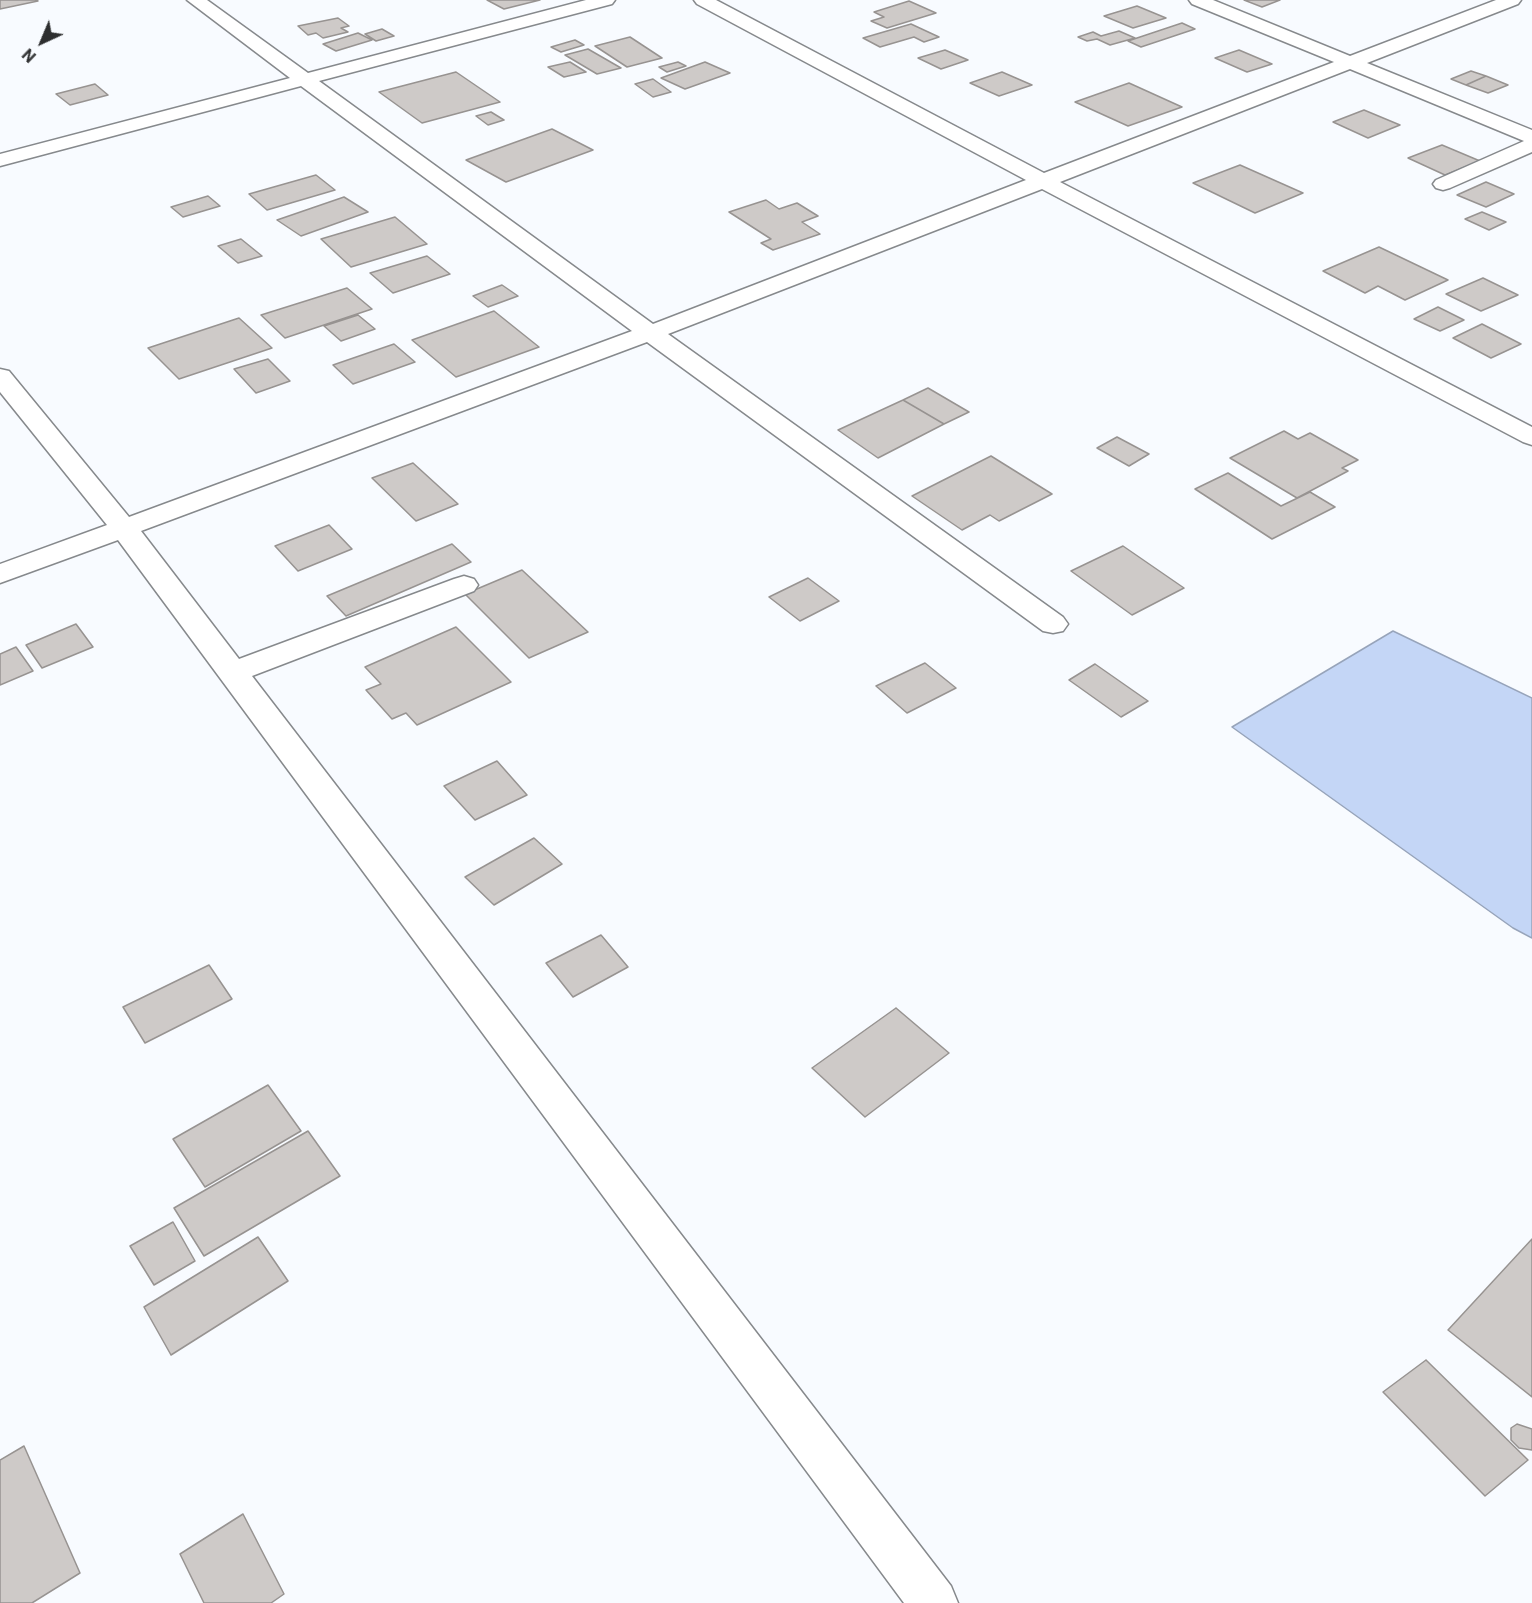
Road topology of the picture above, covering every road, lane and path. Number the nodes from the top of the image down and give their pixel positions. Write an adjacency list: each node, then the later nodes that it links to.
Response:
1 (196, 0): 7 (street)
2 (606, 0): 7 (street)
3 (703, 0): 11 (street)
4 (1198, 0): 6 (street)
5 (1512, 0): 6 (street)
6 (1352, 63): 8 (street); 11 (street)
7 (304, 79): 10 (street); 13 (street)
8 (1532, 137)
9 (1532, 145): 12 (street)
10 (0, 160)
11 (1045, 182): 13 (street); 15 (street)
12 (1443, 184)
13 (650, 333): 16 (street); 19 (street)
14 (0, 376): 16 (street)
15 (1532, 437)
16 (123, 527): 17 (street); 20 (street)
17 (0, 574)
18 (464, 585): 20 (street)
19 (1053, 624)
20 (232, 673): 21 (street)
21 (934, 1603)

